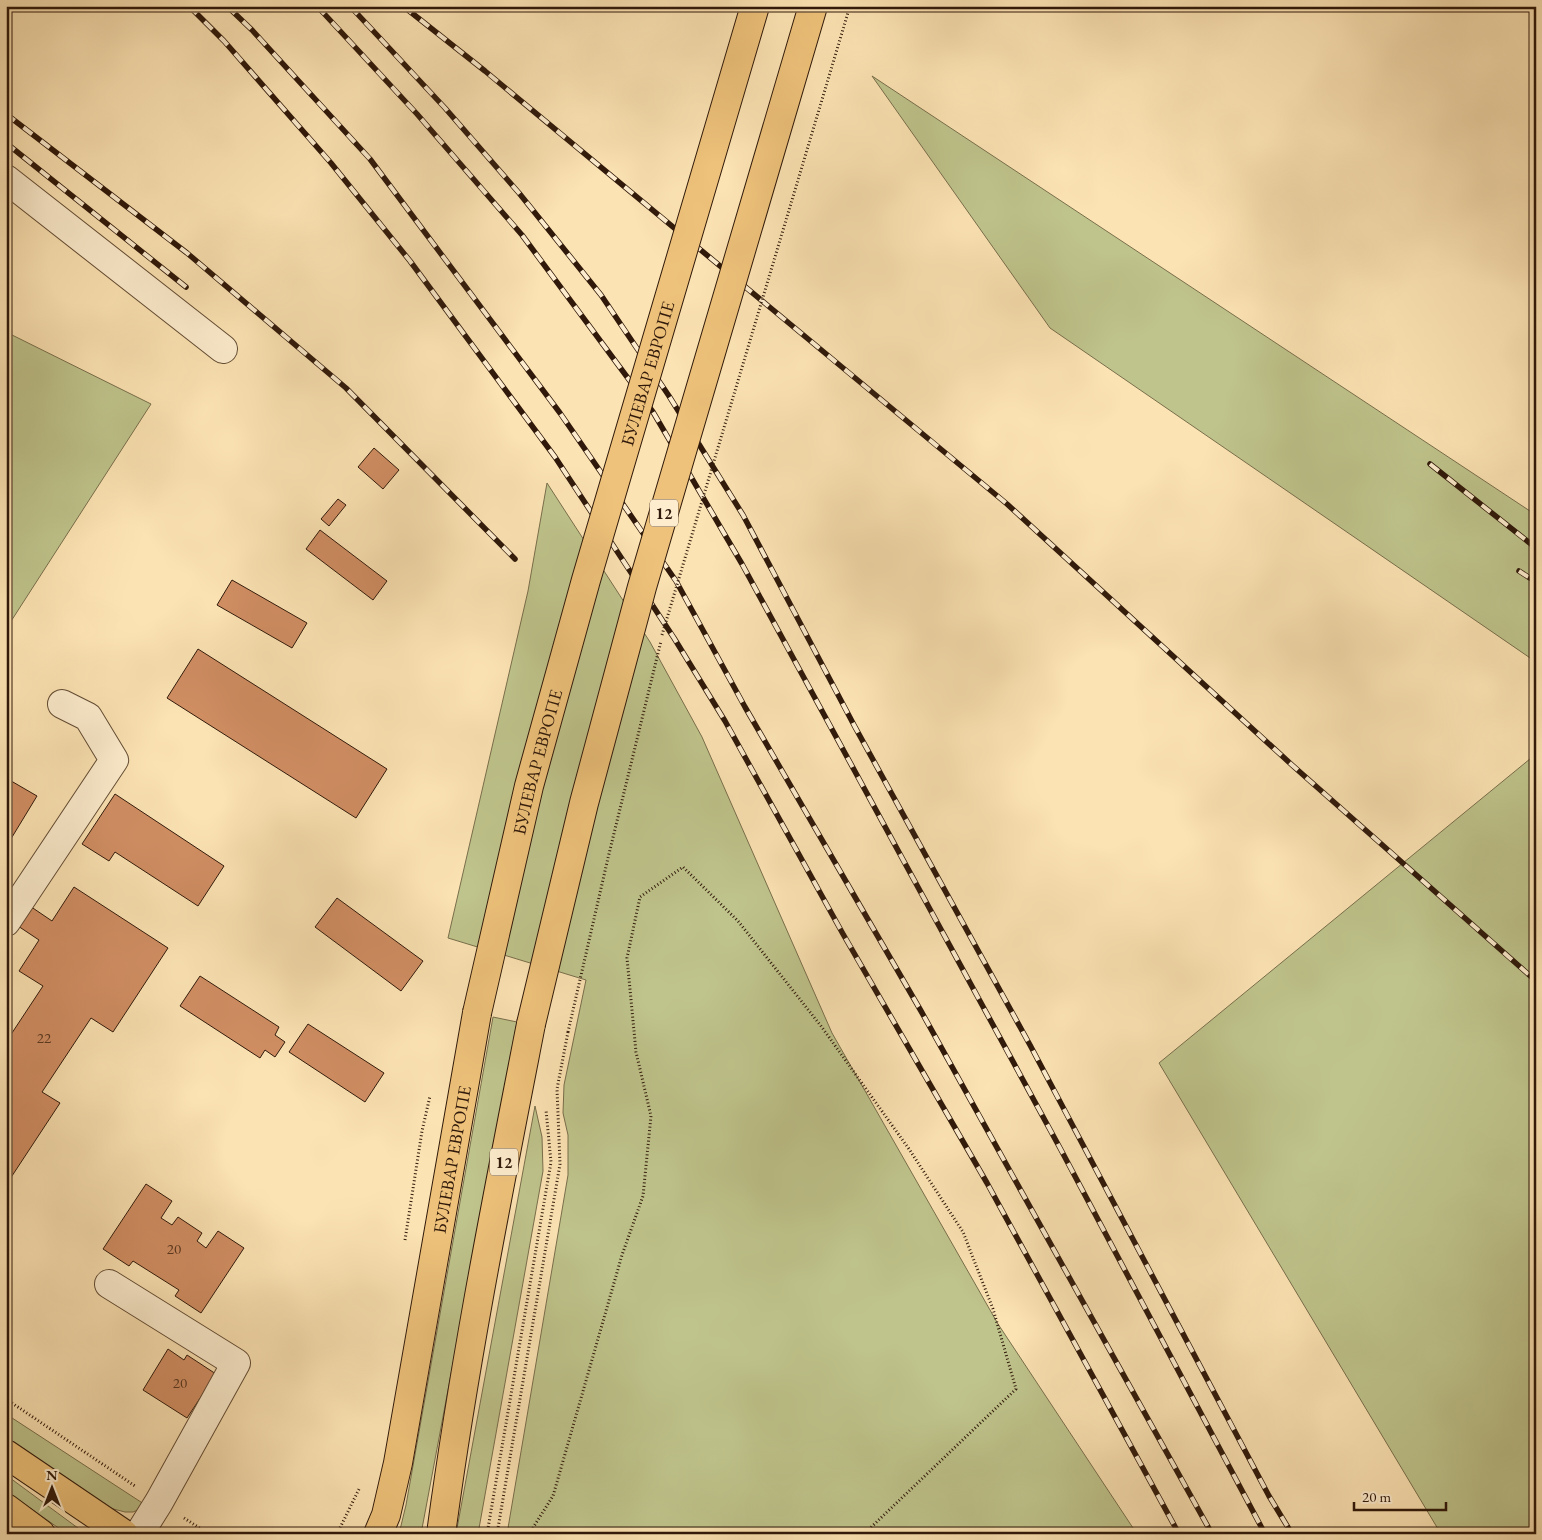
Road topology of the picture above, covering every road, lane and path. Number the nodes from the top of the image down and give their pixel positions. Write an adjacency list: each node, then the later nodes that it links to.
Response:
1 (755, 6): 18 (main road, БУЛЕВАР ЕВРОПЕ, bridge)
2 (813, 6): 19 (main road, 12, bridge)
3 (850, 6): 21 (path, bridge)
4 (6, 179): 5 (lane)
5 (223, 349)
6 (62, 704): 7 (lane)
7 (6, 922)
8 (545, 1104): 20 (path)
9 (109, 1284): 12 (lane)
10 (6, 1399): 12 (path)
11 (6, 1454): 15 (main road)
12 (159, 1502): 16 (lane); 17 (path)
13 (6, 1508): 14 (main road)
14 (41, 1534)
15 (124, 1534)
16 (139, 1534)
17 (209, 1534)
18 (378, 1534)
19 (441, 1534)
20 (486, 1534)
21 (497, 1534)
22 (529, 1534): 23 (path)
23 (864, 1534)

